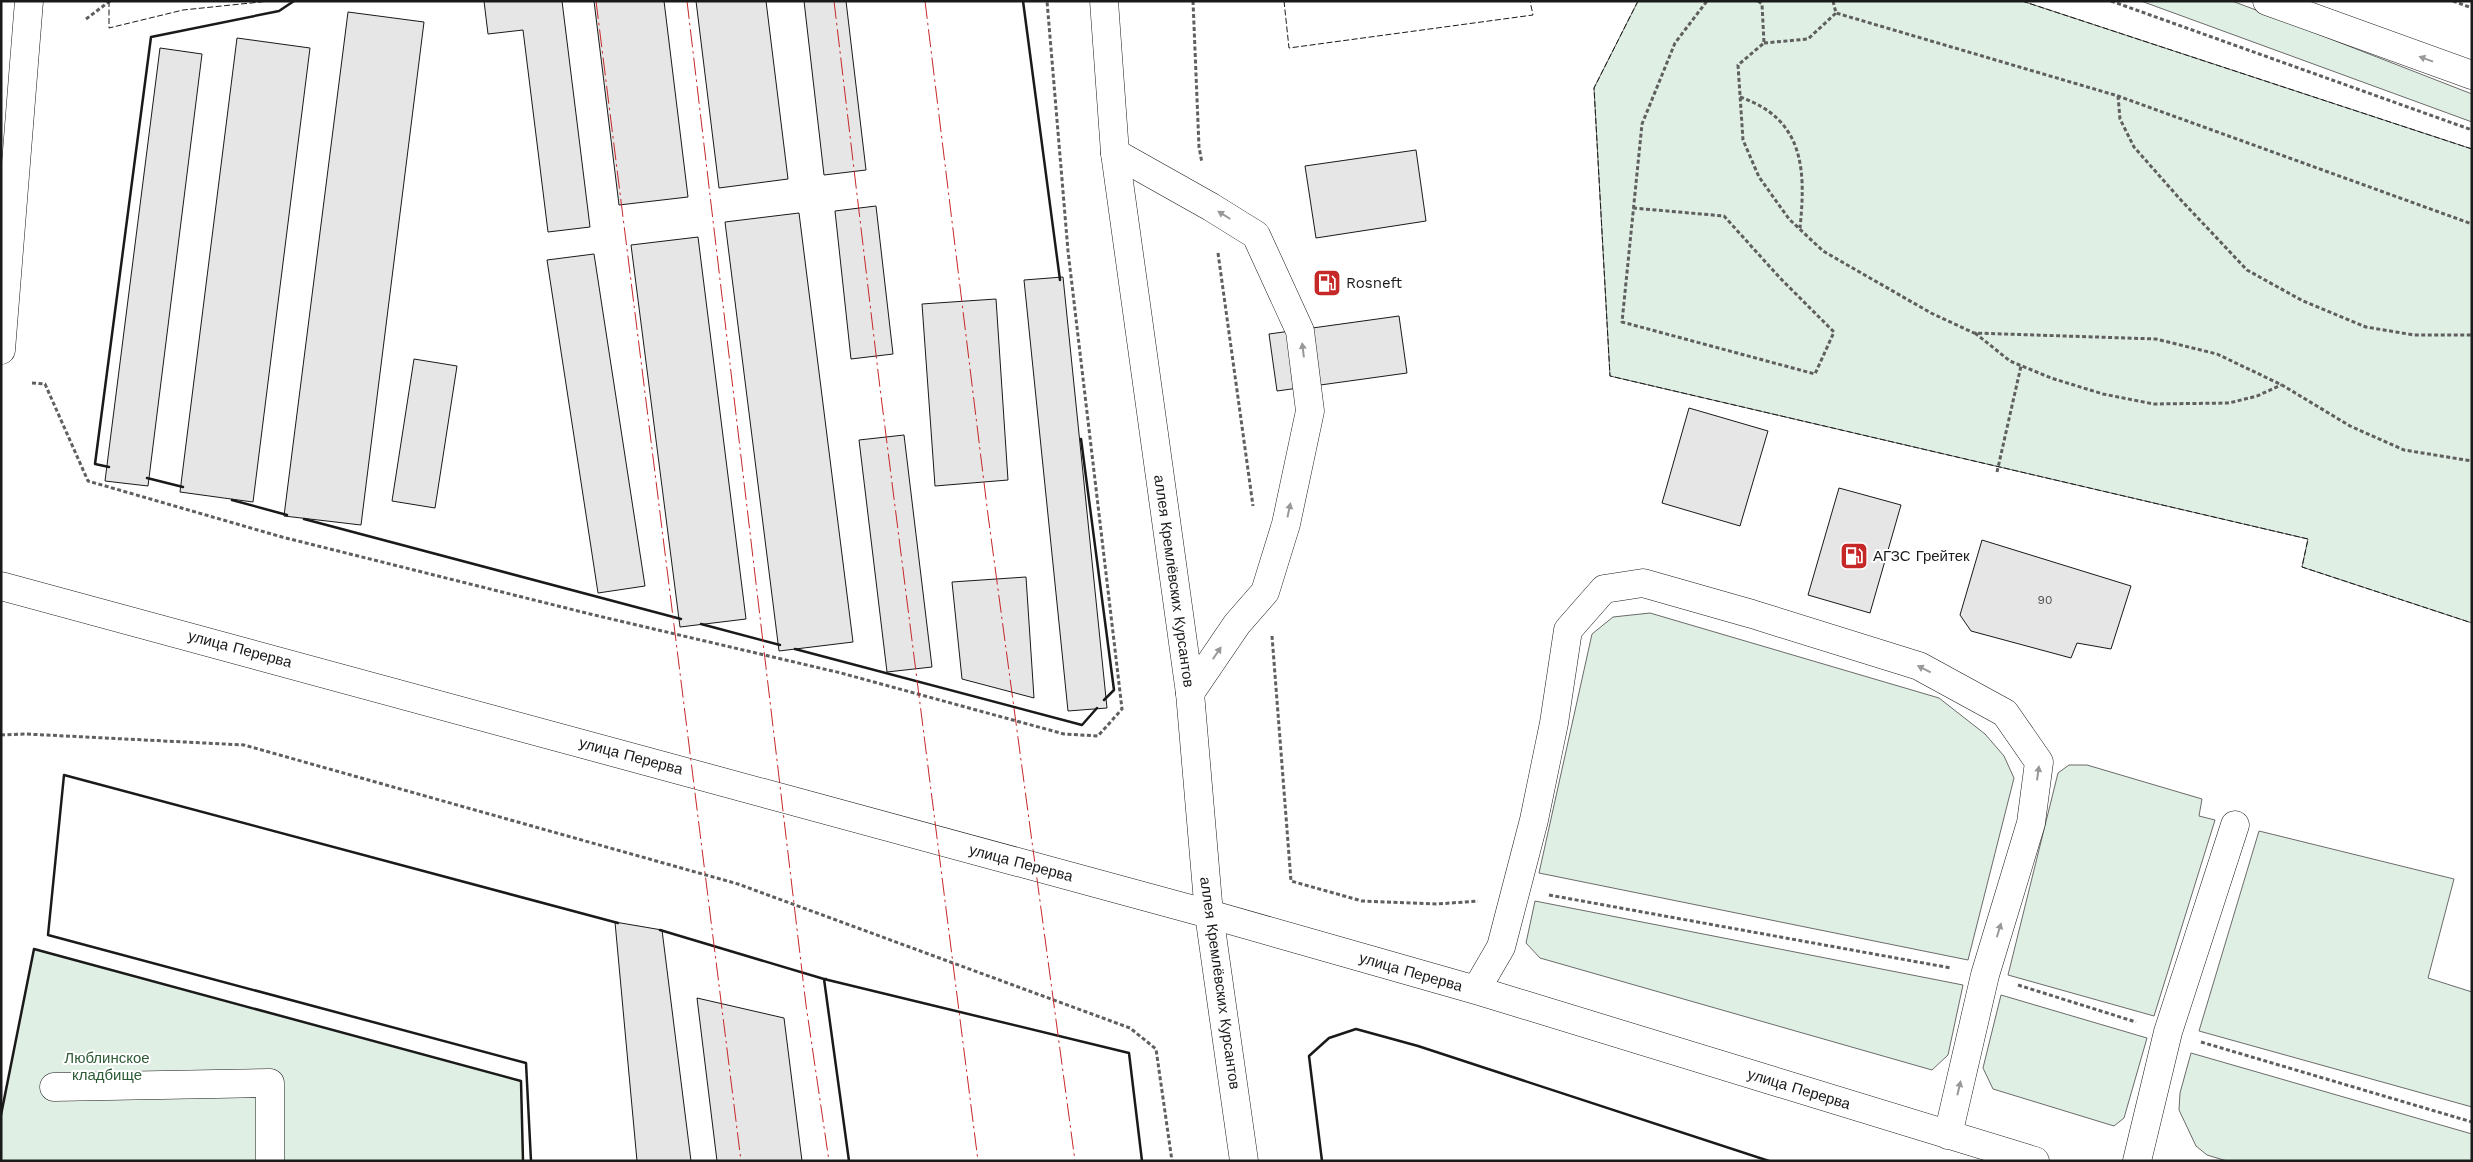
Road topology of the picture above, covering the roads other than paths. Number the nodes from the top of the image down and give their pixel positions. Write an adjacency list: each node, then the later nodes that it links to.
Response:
1 (29, 1): 6 (street)
2 (1104, 1): 5 (street, аллея Кремлёвских Курсантов)
3 (2267, 1): 4 (street, one-way to 3)
4 (2472, 75)
5 (1115, 153): 8 (street, аллея Кремлёвских Курсантов); 8 (street, one-way to 5)
6 (1, 350)
7 (1, 586): 10 (street, улица Перерва)
8 (1190, 693): 10 (street, аллея Кремлёвских Курсантов)
9 (2235, 825): 17 (street)
10 (1209, 914): 11 (street, улица Перерва); 15 (street, аллея Кремлёвских Курсантов)
11 (1476, 990): 13 (street, улица Перерва); 13 (street, one-way to 11)
12 (54, 1087): 14 (street)
13 (1948, 1135): 16 (street, улица Перерва)
14 (270, 1161)
15 (1244, 1161)
16 (2035, 1161)
17 (2136, 1161)

